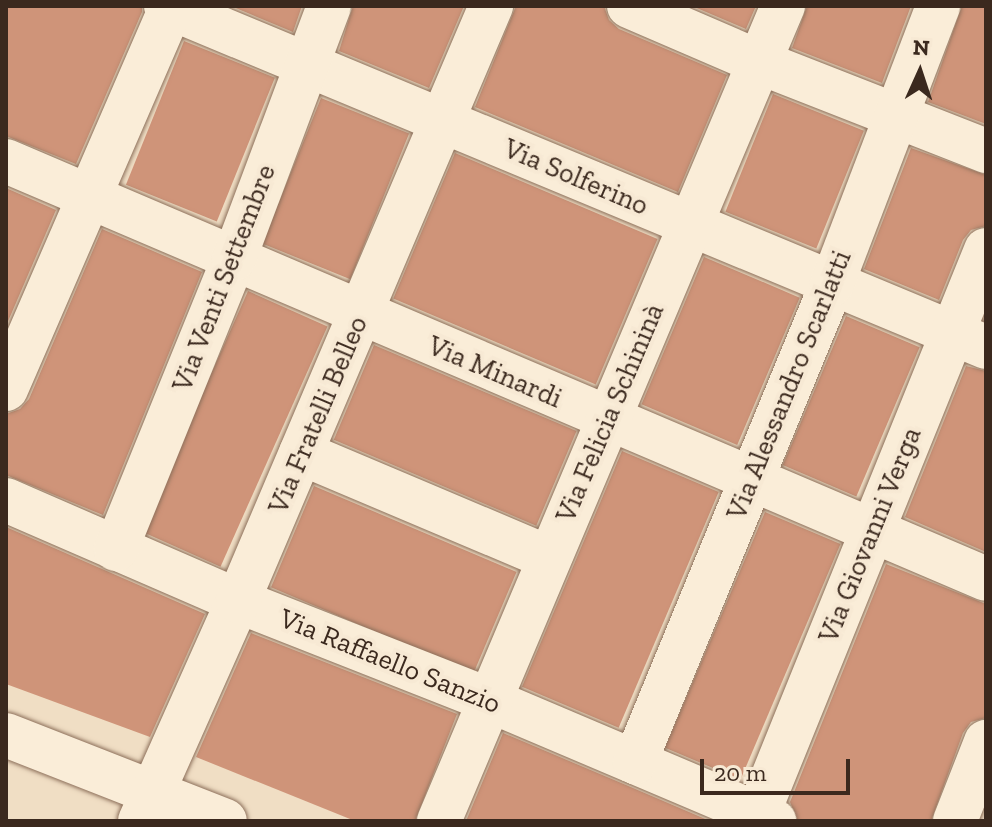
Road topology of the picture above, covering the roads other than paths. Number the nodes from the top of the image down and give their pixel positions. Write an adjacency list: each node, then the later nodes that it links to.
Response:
1 (329, 6): 8 (street, Via Venti Settembre)
2 (491, 6): 10 (street, Via Fratelli Belleo)
3 (629, 6): 7 (street)
4 (783, 6): 7 (street, Via Felicia Schininà)
5 (938, 6): 9 (street, Via Alessandro Scarlatti)
6 (170, 7): 8 (street, Via Solferino); 13 (street)
7 (759, 62): 9 (street); 14 (street, Via Felicia Schininà)
8 (305, 64): 10 (street, Via Solferino); 16 (street, Via Venti Settembre)
9 (896, 115): 11 (street); 17 (street, Via Alessandro Scarlatti)
10 (442, 121): 14 (street, Via Solferino); 18 (street, Via Fratelli Belleo)
11 (986, 151)
12 (6, 161): 13 (street, Via Minardi)
13 (90, 196): 16 (street, Via Minardi); 20 (street)
14 (690, 225): 17 (street, Via Solferino); 21 (street, Via Felicia Schininà)
15 (986, 250): 19 (street, Via Giovanni Verga)
16 (234, 259): 18 (street, Via Minardi); 26 (street, Via Venti Settembre)
17 (832, 284): 19 (street, Via Solferino); 23 (street, Via Alessandro Scarlatti)
18 (360, 314): 21 (street, Via Minardi); 22 (street, Via Fratelli Belleo)
19 (969, 340): 25 (street, Via Giovanni Verga)
20 (6, 389)
21 (608, 420): 23 (street, Via Minardi); 27 (street, Via Felicia Schininà)
22 (301, 453): 27 (street); 29 (street, Via Fratelli Belleo)
23 (751, 480): 25 (street, Via Minardi); 33 (street, Via Alessandro Scarlatti)
24 (6, 500): 26 (street, Via Raffaello Sanzio)
25 (871, 531): 28 (street, Via Minardi); 35 (street, Via Giovanni Verga)
26 (116, 549): 29 (street, Via Raffaello Sanzio)
27 (549, 558): 30 (street, Via Felicia Schininà)
28 (986, 579)
29 (238, 601): 30 (street, Via Raffaello Sanzio); 34 (street, Via Fratelli Belleo)
30 (489, 700): 33 (street, Via Raffaello Sanzio); 37 (street, Via Felicia Schininà)
31 (6, 735): 34 (street)
32 (986, 742): 38 (street)
33 (635, 762): 35 (street, Via Raffaello Sanzio)
34 (146, 807): 36 (street)
35 (762, 819)
36 (225, 821)
37 (439, 821)
38 (955, 821)

